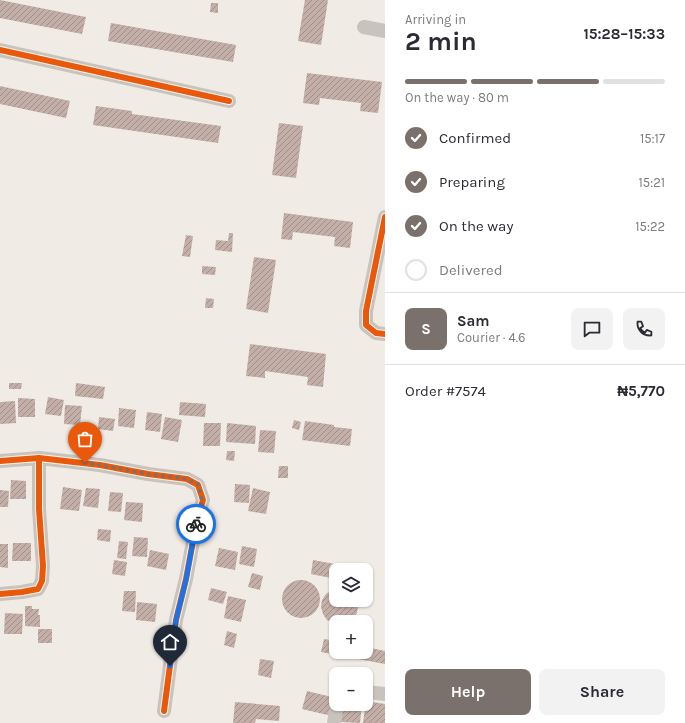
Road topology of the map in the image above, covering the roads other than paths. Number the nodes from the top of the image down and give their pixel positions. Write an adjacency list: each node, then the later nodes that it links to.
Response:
1 (364, 27): 2 (street)
2 (385, 31)
3 (0, 50): 4 (street)
4 (229, 101)
5 (385, 217): 6 (street)
6 (385, 334)
7 (39, 458): 8 (street); 9 (street); 12 (street)
8 (0, 461)
9 (0, 594)
10 (373, 693): 11 (street)
11 (385, 694)
12 (164, 711)
13 (335, 711): 14 (street)
14 (334, 723)

